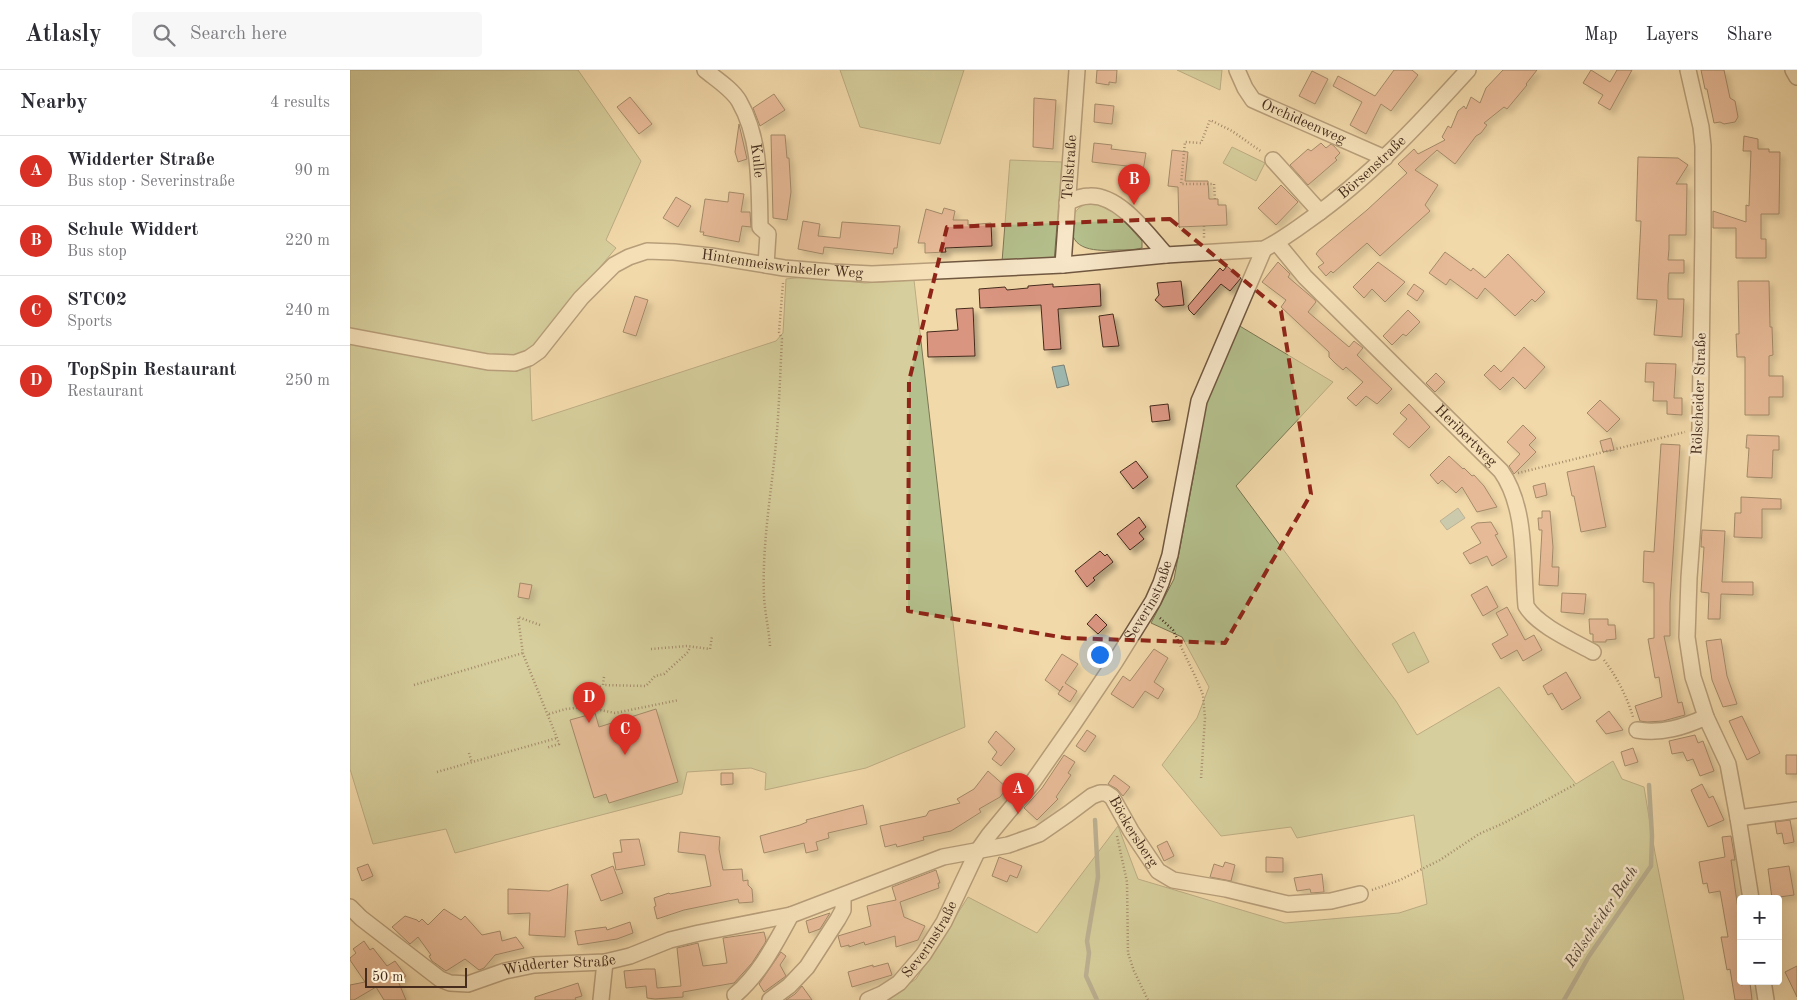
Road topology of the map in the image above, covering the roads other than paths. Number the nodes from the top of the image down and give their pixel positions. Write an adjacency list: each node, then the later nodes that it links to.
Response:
1 (705, 70): 14 (street, Kulle)
2 (1077, 70): 10 (street, Tellstraße)
3 (1237, 70): 8 (street, Orchideenweg)
4 (1468, 70): 8 (street, Börsenstraße)
5 (1688, 70): 18 (street, Rölscheider Straße)
6 (1793, 70): 7 (street)
7 (1797, 77)
8 (1384, 158): 11 (street, Börsenstraße)
9 (1273, 160): 11 (street)
10 (1067, 203): 13 (street); 15 (street, Tellstraße)
11 (1320, 212): 12 (street, Börsenstraße)
12 (1270, 246): 13 (street, Hintenmeiswinkeler Weg); 17 (street, Heribertweg); 22 (street, Severinstraße)
13 (1166, 255): 15 (street, Hintenmeiswinkeler Weg)
14 (766, 265): 15 (street, Hintenmeiswinkeler Weg); 16 (street, Hintenmeiswinkeler Weg)
15 (1063, 265)
16 (350, 336)
17 (1593, 652)
18 (1706, 717): 19 (street); 21 (street, Rölscheider Straße)
19 (1637, 730)
20 (1797, 810): 21 (street)
21 (1738, 818): 24 (street, Rölscheider Straße)
22 (977, 852): 23 (street, Böckersberg); 25 (street, Widderter Straße); 33 (street, Severinstraße)
23 (1360, 894)
24 (1750, 895)
25 (843, 896): 27 (street, Widderter Straße); 32 (street)
26 (350, 907): 28 (street, Widderter Straße)
27 (791, 915): 28 (street, Widderter Straße); 30 (street)
28 (605, 962): 31 (street)
29 (1764, 985): 34 (street)
30 (733, 998)
31 (601, 1000)
32 (770, 1000)
33 (868, 1000)
34 (1766, 1000)

